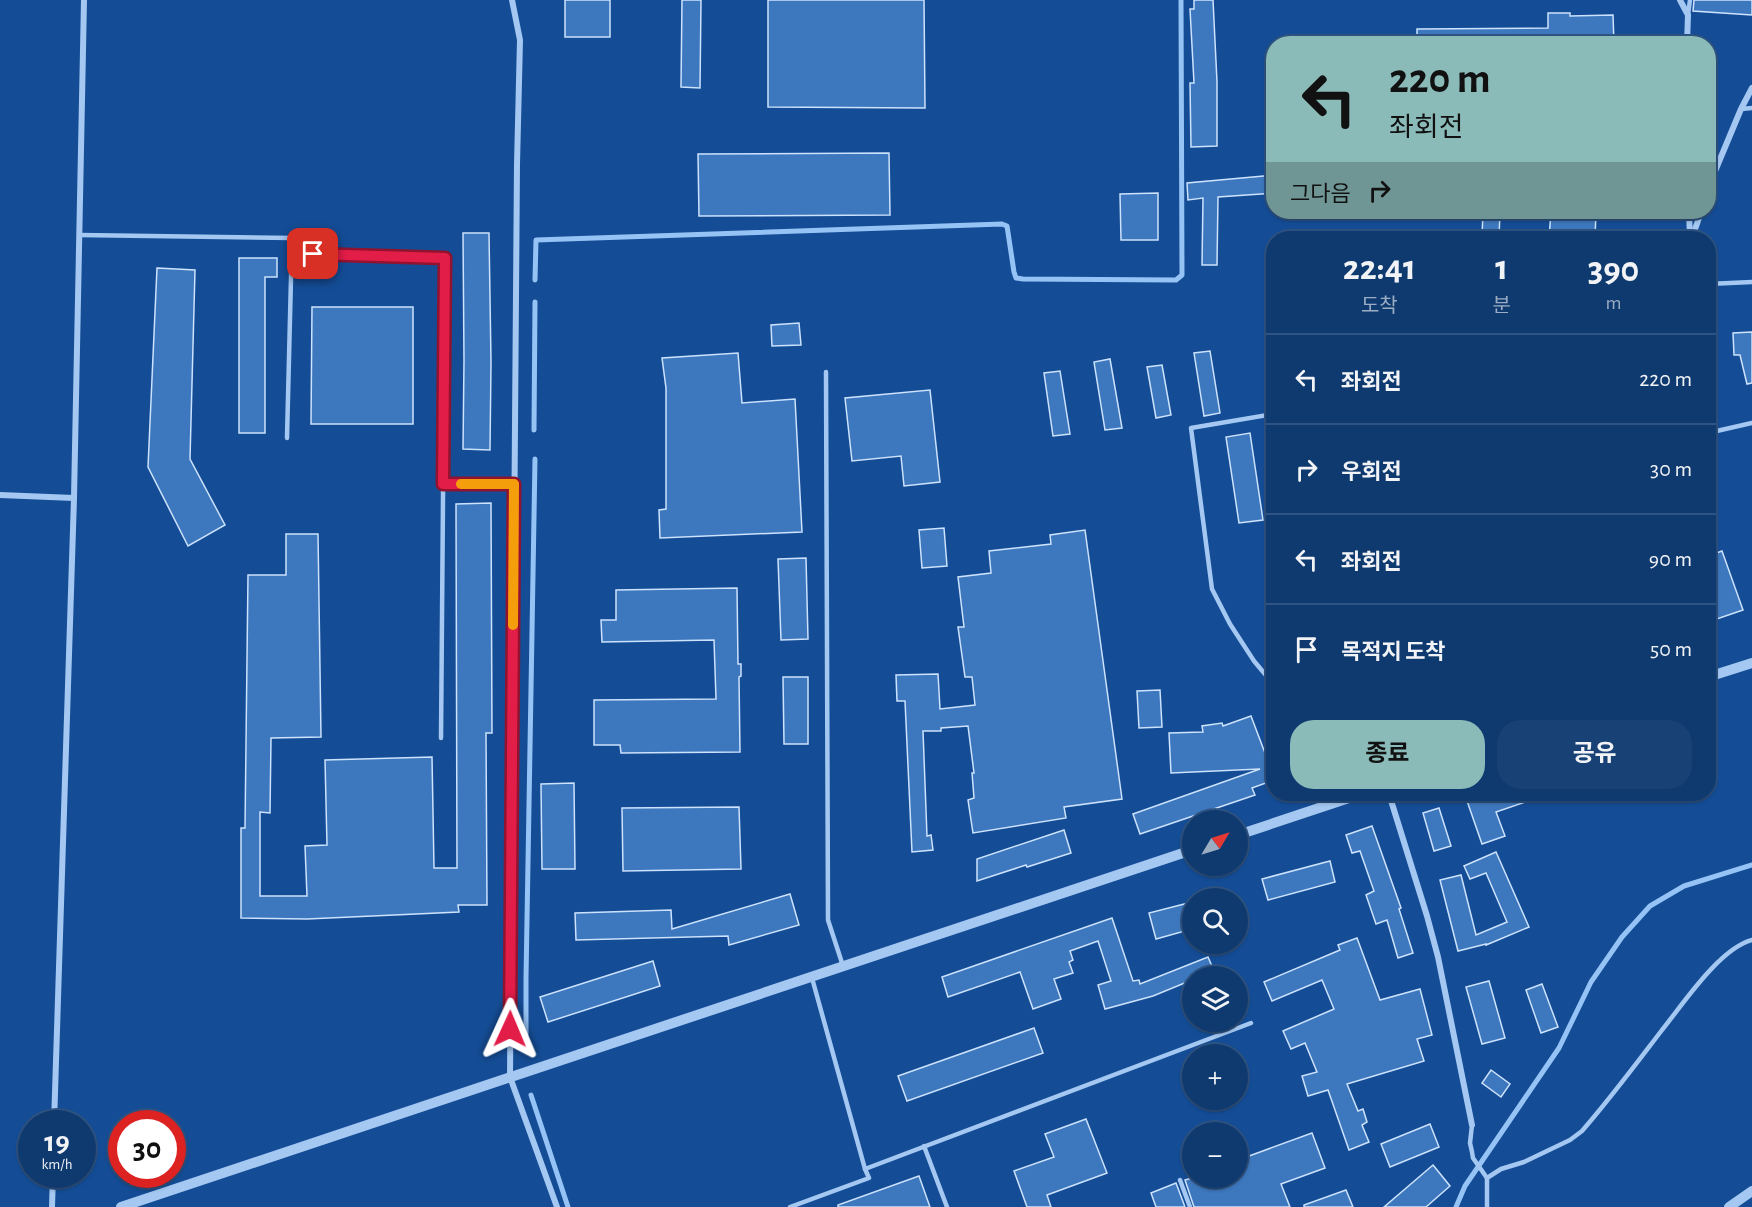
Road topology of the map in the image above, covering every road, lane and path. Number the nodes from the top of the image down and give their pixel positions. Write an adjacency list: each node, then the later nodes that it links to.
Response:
1 (84, 0): 11 (street)
2 (512, 0): 21 (street)
3 (1680, 0): 5 (street)
4 (1690, 0): 5 (lane)
5 (1688, 15): 6 (street)
6 (1687, 36)
7 (1752, 88): 9 (street)
8 (1752, 108): 9 (lane)
9 (1741, 109): 10 (street)
10 (1716, 169)
11 (79, 235): 12 (lane); 23 (street)
12 (291, 253): 19 (lane); 20 (lane)
13 (1752, 282): 14 (lane)
14 (1716, 284)
15 (826, 372): 33 (lane)
16 (1266, 415): 26 (lane)
17 (1752, 423): 18 (lane)
18 (1716, 431)
19 (287, 438)
20 (443, 484): 21 (lane); 27 (lane)
21 (514, 484): 36 (street)
22 (0, 495): 23 (street)
23 (74, 498): 37 (street)
24 (1752, 663): 25 (street)
25 (1716, 674)
26 (1266, 675)
27 (441, 738)
28 (1339, 801): 30 (street)
29 (1391, 801): 38 (street)
30 (1248, 832)
31 (1182, 853): 33 (street)
32 (1752, 940): 41 (lane)
33 (843, 966): 34 (street)
34 (812, 978): 36 (street); 40 (lane)
35 (1251, 1023): 39 (lane)
36 (510, 1077): 46 (street); 47 (street)
37 (54, 1110)
38 (1472, 1125): 41 (lane)
39 (924, 1146): 40 (lane); 49 (lane)
40 (865, 1169): 48 (lane)
41 (1487, 1178): 51 (lane)
42 (1180, 1180): 50 (lane)
43 (53, 1188): 45 (street)
44 (1752, 1191): 52 (street)
45 (52, 1207)
46 (121, 1207)
47 (556, 1207)
48 (790, 1207)
49 (947, 1207)
50 (1190, 1207)
51 (1487, 1207)
52 (1729, 1207)

